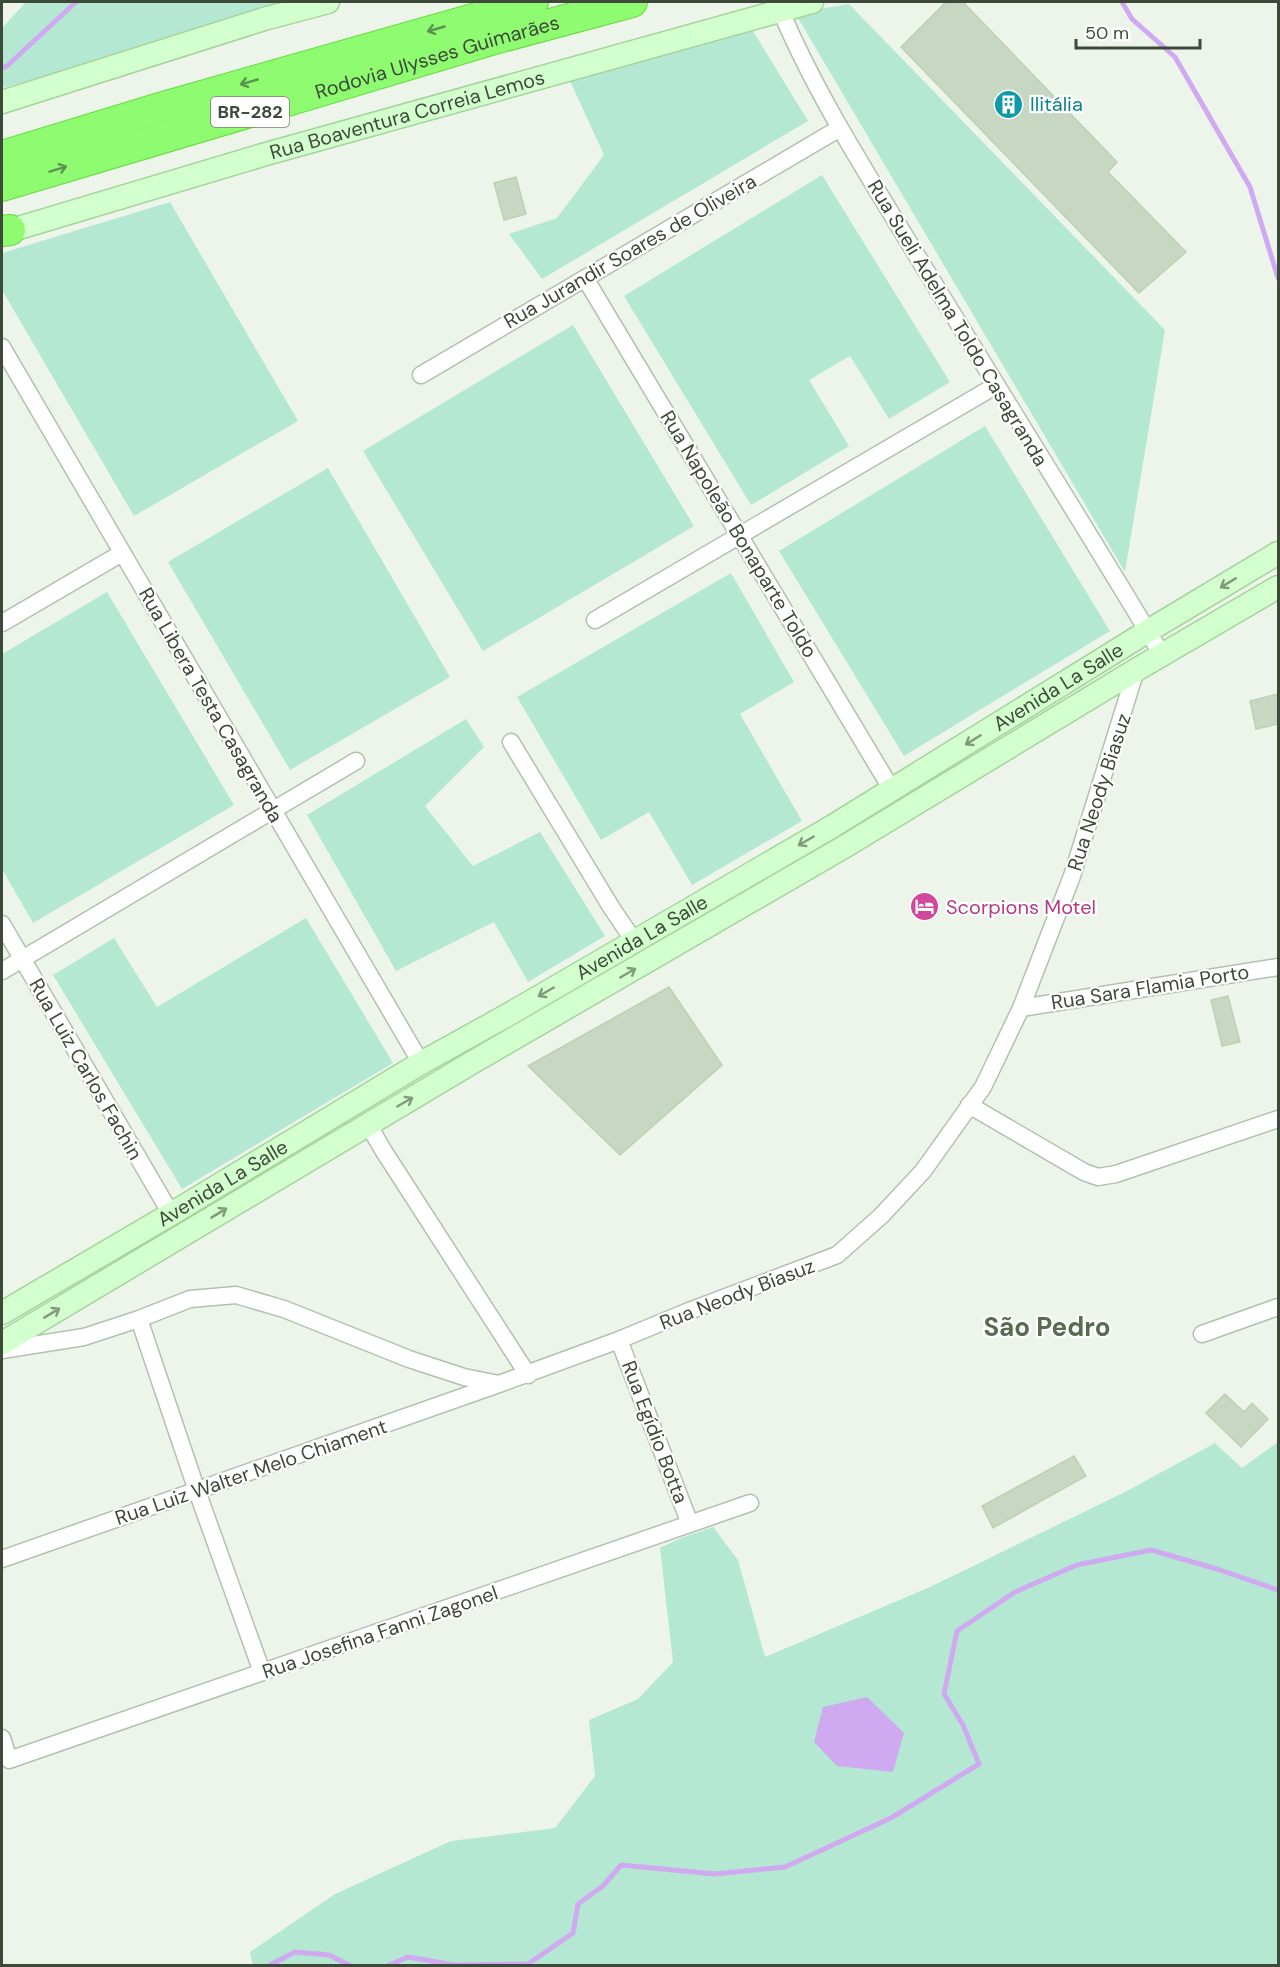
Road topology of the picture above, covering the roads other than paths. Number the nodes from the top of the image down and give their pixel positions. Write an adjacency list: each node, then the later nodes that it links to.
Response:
1 (328, 2): 6 (main road)
2 (532, 2): 8 (highway, Rodovia Ulysses Guimarães / BR-282, one-way to 8)
3 (632, 2): 9 (highway, Rodovia Ulysses Guimarães / BR-282, one-way to 3)
4 (812, 2): 5 (main road, Rua Boaventura Correia Lemos)
5 (780, 9): 7 (street, Rua Sueli Adelma Toldo Casagranda); 10 (main road, Rua Boaventura Correia Lemos)
6 (2, 102)
7 (840, 128): 11 (street, Rua Jurandir Soares de Oliveira); 14 (street, Rua Sueli Adelma Toldo Casagranda)
8 (2, 156)
9 (2, 186)
10 (4, 231)
11 (585, 278): 13 (street, Rua Jurandir Soares de Oliveira); 15 (street, Rua Napoleão Bonaparte Toldo)
12 (2, 347): 16 (street, Rua Libera Testa Casagranda)
13 (421, 375)
14 (995, 386): 15 (street); 21 (street, Rua Sueli Adelma Toldo Casagranda)
15 (739, 535): 19 (street); 26 (street, Rua Napoleão Bonaparte Toldo)
16 (122, 553): 20 (street); 27 (street, Rua Libera Testa Casagranda)
17 (1278, 553): 21 (main road, Avenida La Salle, one-way to 21)
18 (1278, 587): 22 (main road, Avenida La Salle)
19 (595, 620)
20 (2, 623)
21 (1148, 631): 22 (street, Rua Sueli Adelma Toldo Casagranda); 26 (main road, Avenida La Salle, one-way to 26)
22 (1162, 655): 23 (main road, Avenida La Salle)
23 (1136, 670): 29 (main road, Avenida La Salle); 35 (street, Rua Neody Biasuz)
24 (511, 742): 31 (street)
25 (356, 761): 27 (street)
26 (892, 790): 28 (main road, Avenida La Salle)
27 (273, 810): 32 (street); 38 (street, Rua Libera Testa Casagranda)
28 (833, 826): 29 (main road); 31 (main road, Avenida La Salle, one-way to 31)
29 (844, 847): 37 (main road, Avenida La Salle, one-way to 29)
30 (2, 924): 32 (street, Rua Luiz Carlos Fachin)
31 (634, 941): 36 (main road, Avenida La Salle, one-way to 36)
32 (22, 959): 34 (street); 42 (street, Rua Luiz Carlos Fachin)
33 (1278, 967): 35 (street, Rua Sara Flamia Porto)
34 (2, 971)
35 (1021, 1008): 39 (street, Rua Neody Biasuz)
36 (506, 1016): 37 (main road); 38 (main road, Avenida La Salle)
37 (518, 1037): 41 (main road, Avenida La Salle, one-way to 37)
38 (421, 1063): 42 (main road, Avenida La Salle)
39 (969, 1105): 40 (street); 47 (street, Rua Neody Biasuz)
40 (1278, 1119)
41 (368, 1124): 48 (main road, Avenida La Salle, one-way to 41); 50 (street)
42 (171, 1214): 44 (main road, Avenida La Salle)
43 (1278, 1307): 46 (street)
44 (2, 1313)
45 (140, 1319): 49 (street, Rua Neody Biasuz); 51 (street, Rua Neody Biasuz); 52 (street)
46 (1202, 1334)
47 (620, 1340): 50 (street, Rua Neody Biasuz); 54 (street, Rua Egídio Botta)
48 (2, 1343)
49 (2, 1350)
50 (528, 1375): 51 (street, Rua Neody Biasuz)
51 (499, 1384): 52 (street, Rua Luiz Walter Melo Chiament)
52 (197, 1491): 55 (street, Rua Luiz Walter Melo Chiament); 56 (street)
53 (750, 1503): 54 (street, Rua Josefina Fanni Zagonel)
54 (690, 1524): 56 (street, Rua Josefina Fanni Zagonel)
55 (2, 1559)
56 (262, 1672): 57 (street, Rua Josefina Fanni Zagonel)
57 (2, 1738)

